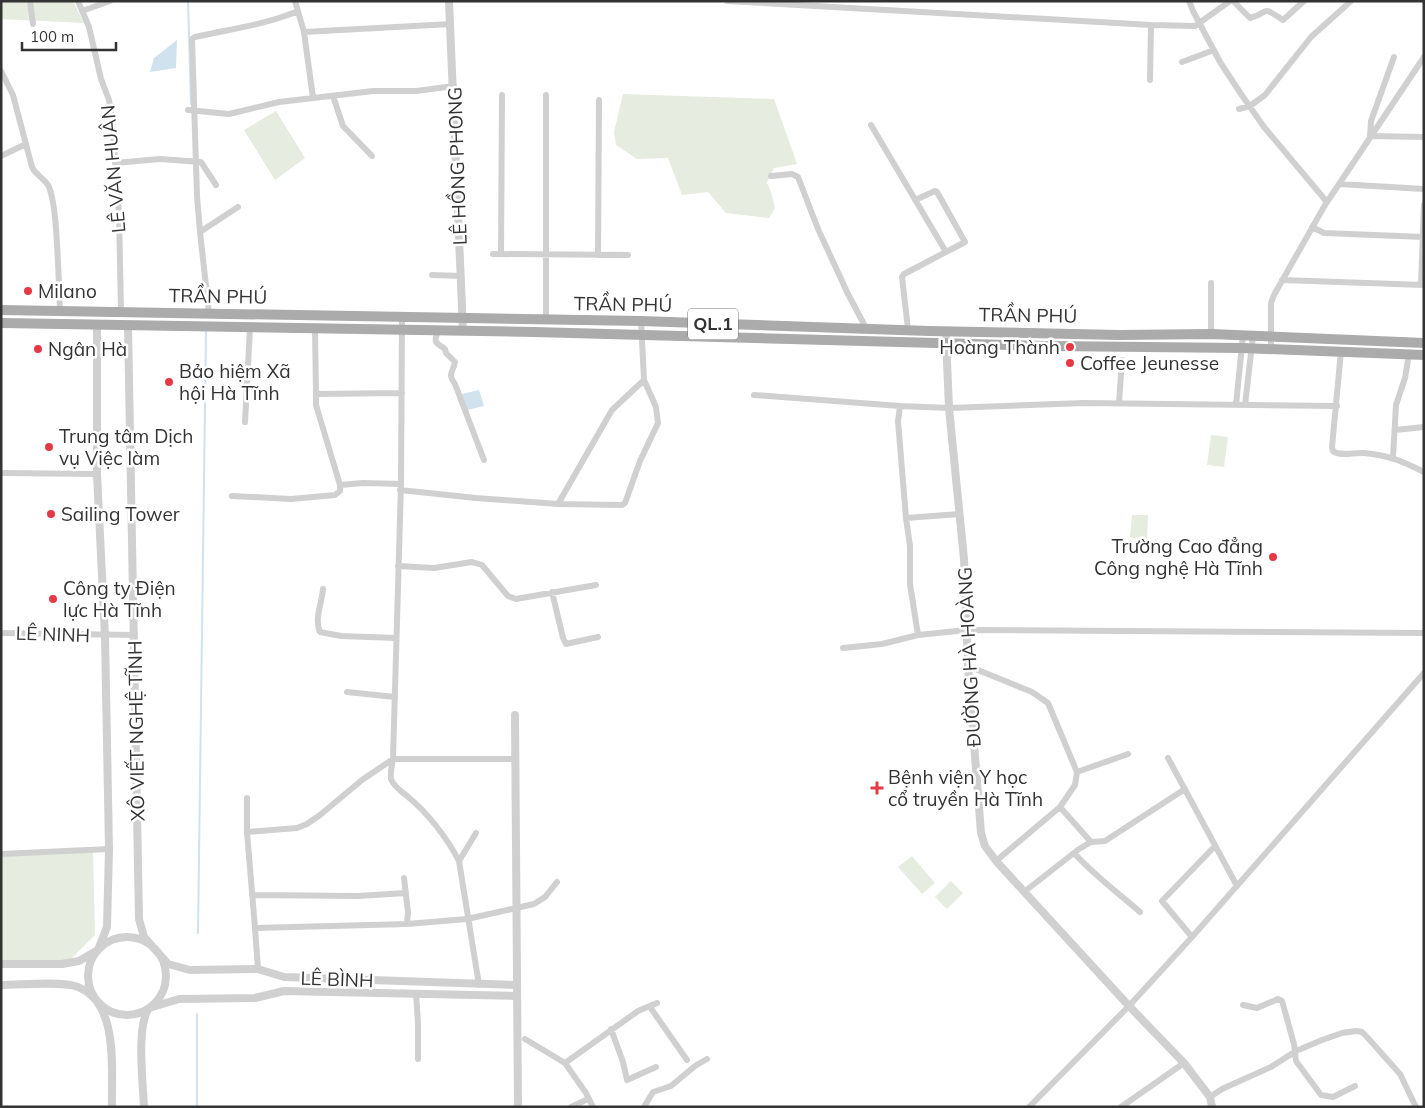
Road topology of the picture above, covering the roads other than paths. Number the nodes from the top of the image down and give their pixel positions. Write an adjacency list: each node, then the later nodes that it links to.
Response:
1 (30, 1): 13 (street)
2 (78, 1): 11 (street, LÊ VĂN HUÂN)
3 (110, 1): 11 (street)
4 (295, 1): 12 (street)
5 (449, 1): 14 (street, LÊ HỒNG PHONG)
6 (727, 1): 16 (street)
7 (1189, 1): 15 (street)
8 (1232, 1): 9 (street); 15 (street)
9 (1304, 1)
10 (1350, 1): 30 (street)
11 (82, 11): 40 (street, LÊ VĂN HUÂN)
12 (298, 11): 17 (street); 32 (street)
13 (33, 24)
14 (451, 24): 17 (street); 24 (street, LÊ HỒNG PHONG)
15 (1200, 24): 16 (street); 18 (street)
16 (1151, 25): 23 (street)
17 (304, 32): 28 (street)
18 (1214, 50): 21 (street); 30 (street)
19 (1394, 57): 34 (street)
20 (1424, 58): 34 (street)
21 (1182, 62)
22 (1, 71): 36 (street)
23 (1150, 80)
24 (454, 86): 27 (street); 59 (street, LÊ HỒNG PHONG)
25 (502, 95): 54 (street)
26 (546, 95): 55 (street)
27 (333, 96): 28 (street); 38 (street)
28 (313, 98): 32 (street)
29 (599, 100): 56 (street)
30 (1250, 106): 31 (street); 46 (street)
31 (1239, 109)
32 (191, 110): 39 (street)
33 (871, 125): 45 (street)
34 (1370, 136): 35 (street); 42 (street)
35 (1424, 137)
36 (26, 144): 37 (street); 64 (street)
37 (1, 156)
38 (372, 156)
39 (193, 161): 40 (street); 43 (street); 50 (street)
40 (115, 163): 65 (street, LÊ VĂN HUÂN)
41 (771, 176): 75 (street)
42 (1339, 184): 44 (street); 46 (street)
43 (216, 185)
44 (1423, 191)
45 (915, 200): 52 (street); 52 (street)
46 (1327, 202): 49 (street)
47 (1424, 205): 51 (street)
48 (238, 207): 50 (street)
49 (1312, 227): 51 (street); 60 (street)
50 (200, 232): 66 (street)
51 (1423, 237): 62 (street)
52 (946, 252): 77 (street)
53 (493, 254): 54 (street)
54 (501, 254): 55 (street)
55 (546, 255): 56 (street); 69 (street)
56 (598, 255): 57 (street)
57 (628, 255)
58 (432, 275): 59 (street)
59 (461, 276): 68 (street, LÊ HỒNG PHONG)
60 (1282, 280): 62 (street); 85 (street)
61 (1211, 283): 82 (street)
62 (1422, 285)
63 (1, 310): 64 (main road, TRẦN PHÚ / QL.1)
64 (60, 310): 65 (main road, TRẦN PHÚ / QL.1)
65 (121, 311): 66 (main road, TRẦN PHÚ / QL.1)
66 (209, 313): 67 (main road, TRẦN PHÚ / QL.1)
67 (402, 317): 68 (main road, TRẦN PHÚ / QL.1); 78 (street)
68 (463, 318): 69 (main road, TRẦN PHÚ / QL.1); 80 (street, LÊ HỒNG PHONG)
69 (546, 320): 70 (main road, TRẦN PHÚ / QL.1)
70 (641, 322): 75 (main road, TRẦN PHÚ / QL.1); 83 (street)
71 (1, 323): 72 (main road, TRẦN PHÚ / QL.1)
72 (97, 326): 73 (main road, TRẦN PHÚ / QL.1); 111 (street, XÔ VIẾT NGHỆ TĨNH)
73 (128, 326): 74 (main road, TRẦN PHÚ / QL.1); 125 (street, XÔ VIẾT NGHỆ TĨNH)
74 (250, 328): 76 (main road, TRẦN PHÚ / QL.1); 104 (street)
75 (866, 328): 77 (main road, TRẦN PHÚ / QL.1)
76 (315, 329): 78 (main road, TRẦN PHÚ / QL.1); 96 (street)
77 (908, 329): 81 (main road, TRẦN PHÚ / QL.1)
78 (402, 330): 79 (main road, TRẦN PHÚ / QL.1); 95 (street)
79 (438, 331): 80 (main road, TRẦN PHÚ / QL.1); 108 (street)
80 (463, 331): 83 (main road, TRẦN PHÚ / QL.1)
81 (946, 331): 82 (main road, TRẦN PHÚ / QL.1); 86 (street, ĐƯỜNG HÀ HOÀNG)
82 (1211, 334): 84 (main road, TRẦN PHÚ / QL.1)
83 (642, 335): 86 (main road, TRẦN PHÚ / QL.1); 94 (street)
84 (1248, 336): 85 (main road, TRẦN PHÚ / QL.1); 88 (street)
85 (1271, 336): 87 (main road, TRẦN PHÚ / QL.1); 89 (street)
86 (946, 343): 88 (main road, TRẦN PHÚ / QL.1); 103 (street, ĐƯỜNG HÀ HOÀNG)
87 (1424, 343)
88 (1247, 348): 89 (main road, TRẦN PHÚ / QL.1); 99 (street); 100 (street)
89 (1271, 349): 90 (main road, TRẦN PHÚ / QL.1)
90 (1341, 351): 91 (main road, TRẦN PHÚ / QL.1); 102 (street)
91 (1409, 354): 92 (main road, TRẦN PHÚ / QL.1); 106 (street)
92 (1424, 355)
93 (1122, 360): 98 (street)
94 (644, 380): 115 (street); 115 (street)
95 (402, 393): 96 (street); 113 (street)
96 (316, 394): 112 (street)
97 (754, 395): 101 (street)
98 (1119, 404): 99 (street); 103 (street)
99 (1236, 405): 100 (street)
100 (1245, 405): 102 (street)
101 (900, 406): 103 (street); 117 (street)
102 (1337, 406): 107 (street)
103 (948, 408): 116 (street, ĐƯỜNG HÀ HOÀNG)
104 (245, 422)
105 (1424, 428): 106 (street)
106 (1395, 430): 107 (street)
107 (1393, 457): 109 (street)
108 (484, 460)
109 (1424, 472)
110 (1, 473): 111 (street)
111 (97, 474): 127 (street, XÔ VIẾT NGHỆ TĨNH)
112 (340, 485): 113 (street); 114 (street)
113 (400, 487): 115 (street); 118 (street)
114 (232, 496)
115 (558, 504)
116 (960, 514): 117 (street); 122 (street, ĐƯỜNG HÀ HOÀNG)
117 (906, 518): 126 (street)
118 (398, 566): 121 (street); 129 (street)
119 (596, 585): 121 (street)
120 (323, 589): 129 (street)
121 (552, 592): 128 (street)
122 (967, 630): 124 (street); 126 (street); 131 (street, ĐƯỜNG HÀ HOÀNG)
123 (1, 632): 127 (street, LÊ NINH)
124 (1424, 633)
125 (135, 635): 127 (street, LÊ NINH); 166 (street, XÔ VIẾT NGHỆ TĨNH)
126 (918, 635): 130 (street)
127 (104, 636): 148 (street, XÔ VIẾT NGHỆ TĨNH)
128 (598, 636)
129 (396, 638): 134 (street)
130 (843, 648)
131 (968, 666): 140 (street); 152 (street, ĐƯỜNG HÀ HOÀNG)
132 (1424, 673): 155 (street)
133 (347, 692): 134 (street)
134 (395, 697): 138 (street)
135 (515, 715): 139 (street)
136 (1128, 754): 140 (street)
137 (1168, 758): 141 (street)
138 (393, 760): 139 (street); 144 (street); 151 (street)
139 (516, 760): 159 (street)
140 (1077, 772): 143 (street)
141 (1185, 789): 146 (street); 147 (street)
142 (247, 798): 144 (street)
143 (1060, 807): 146 (street); 152 (street)
144 (247, 832): 158 (street)
145 (476, 833): 151 (street)
146 (1091, 842): 149 (street)
147 (1215, 846): 155 (street); 164 (street)
148 (109, 849): 150 (street); 165 (street, XÔ VIẾT NGHỆ TĨNH)
149 (1074, 853): 156 (street); 160 (street)
150 (1, 854)
151 (459, 861): 161 (street)
152 (996, 861): 156 (street, ĐƯỜNG HÀ HOÀNG)
153 (404, 878): 157 (street)
154 (557, 882): 159 (street)
155 (1236, 886): 164 (street)
156 (1024, 892): 178 (street, ĐƯỜNG HÀ HOÀNG)
157 (406, 893): 158 (street); 162 (street)
158 (252, 895): 163 (street)
159 (516, 908): 161 (street); 172 (street)
160 (1140, 912)
161 (468, 919): 162 (street); 171 (street)
162 (407, 924): 163 (street)
163 (255, 928): 168 (street)
164 (1192, 937): 178 (street)
165 (98, 950): 166 (street); 167 (street); 176 (street)
166 (157, 950): 168 (street, LÊ BÌNH); 181 (street)
167 (1, 964)
168 (258, 969): 169 (street, LÊ BÌNH)
169 (284, 977): 171 (street, LÊ BÌNH); 173 (street)
170 (1, 985): 176 (street)
171 (479, 985): 172 (street, LÊ BÌNH)
172 (516, 985): 175 (street)
173 (284, 990): 174 (street, LÊ BÌNH); 181 (street, LÊ BÌNH)
174 (416, 993): 175 (street, LÊ BÌNH); 185 (street)
175 (516, 996): 196 (street)
176 (94, 998): 181 (street); 194 (street)
177 (657, 1003): 180 (street)
178 (1129, 1006): 189 (street, ĐƯỜNG HÀ HOÀNG); 200 (street)
179 (1243, 1006): 184 (street)
180 (650, 1007): 182 (street); 187 (street)
181 (149, 1008): 195 (street)
182 (611, 1029): 188 (street); 190 (street)
183 (524, 1039): 188 (street)
184 (1296, 1051): 191 (street); 192 (street); 203 (street)
185 (418, 1059)
186 (707, 1059): 199 (street)
187 (687, 1060)
188 (564, 1063): 193 (street)
189 (1184, 1063): 192 (street, ĐƯỜNG HÀ HOÀNG); 201 (street)
190 (656, 1067)
191 (1355, 1086)
192 (1210, 1097): 202 (street, ĐƯỜNG HÀ HOÀNG)
193 (588, 1099): 197 (street); 198 (street)
194 (112, 1107)
195 (144, 1107)
196 (518, 1107)
197 (571, 1107)
198 (593, 1107)
199 (644, 1107)
200 (1030, 1107)
201 (1121, 1107)
202 (1212, 1107)
203 (1416, 1107)

